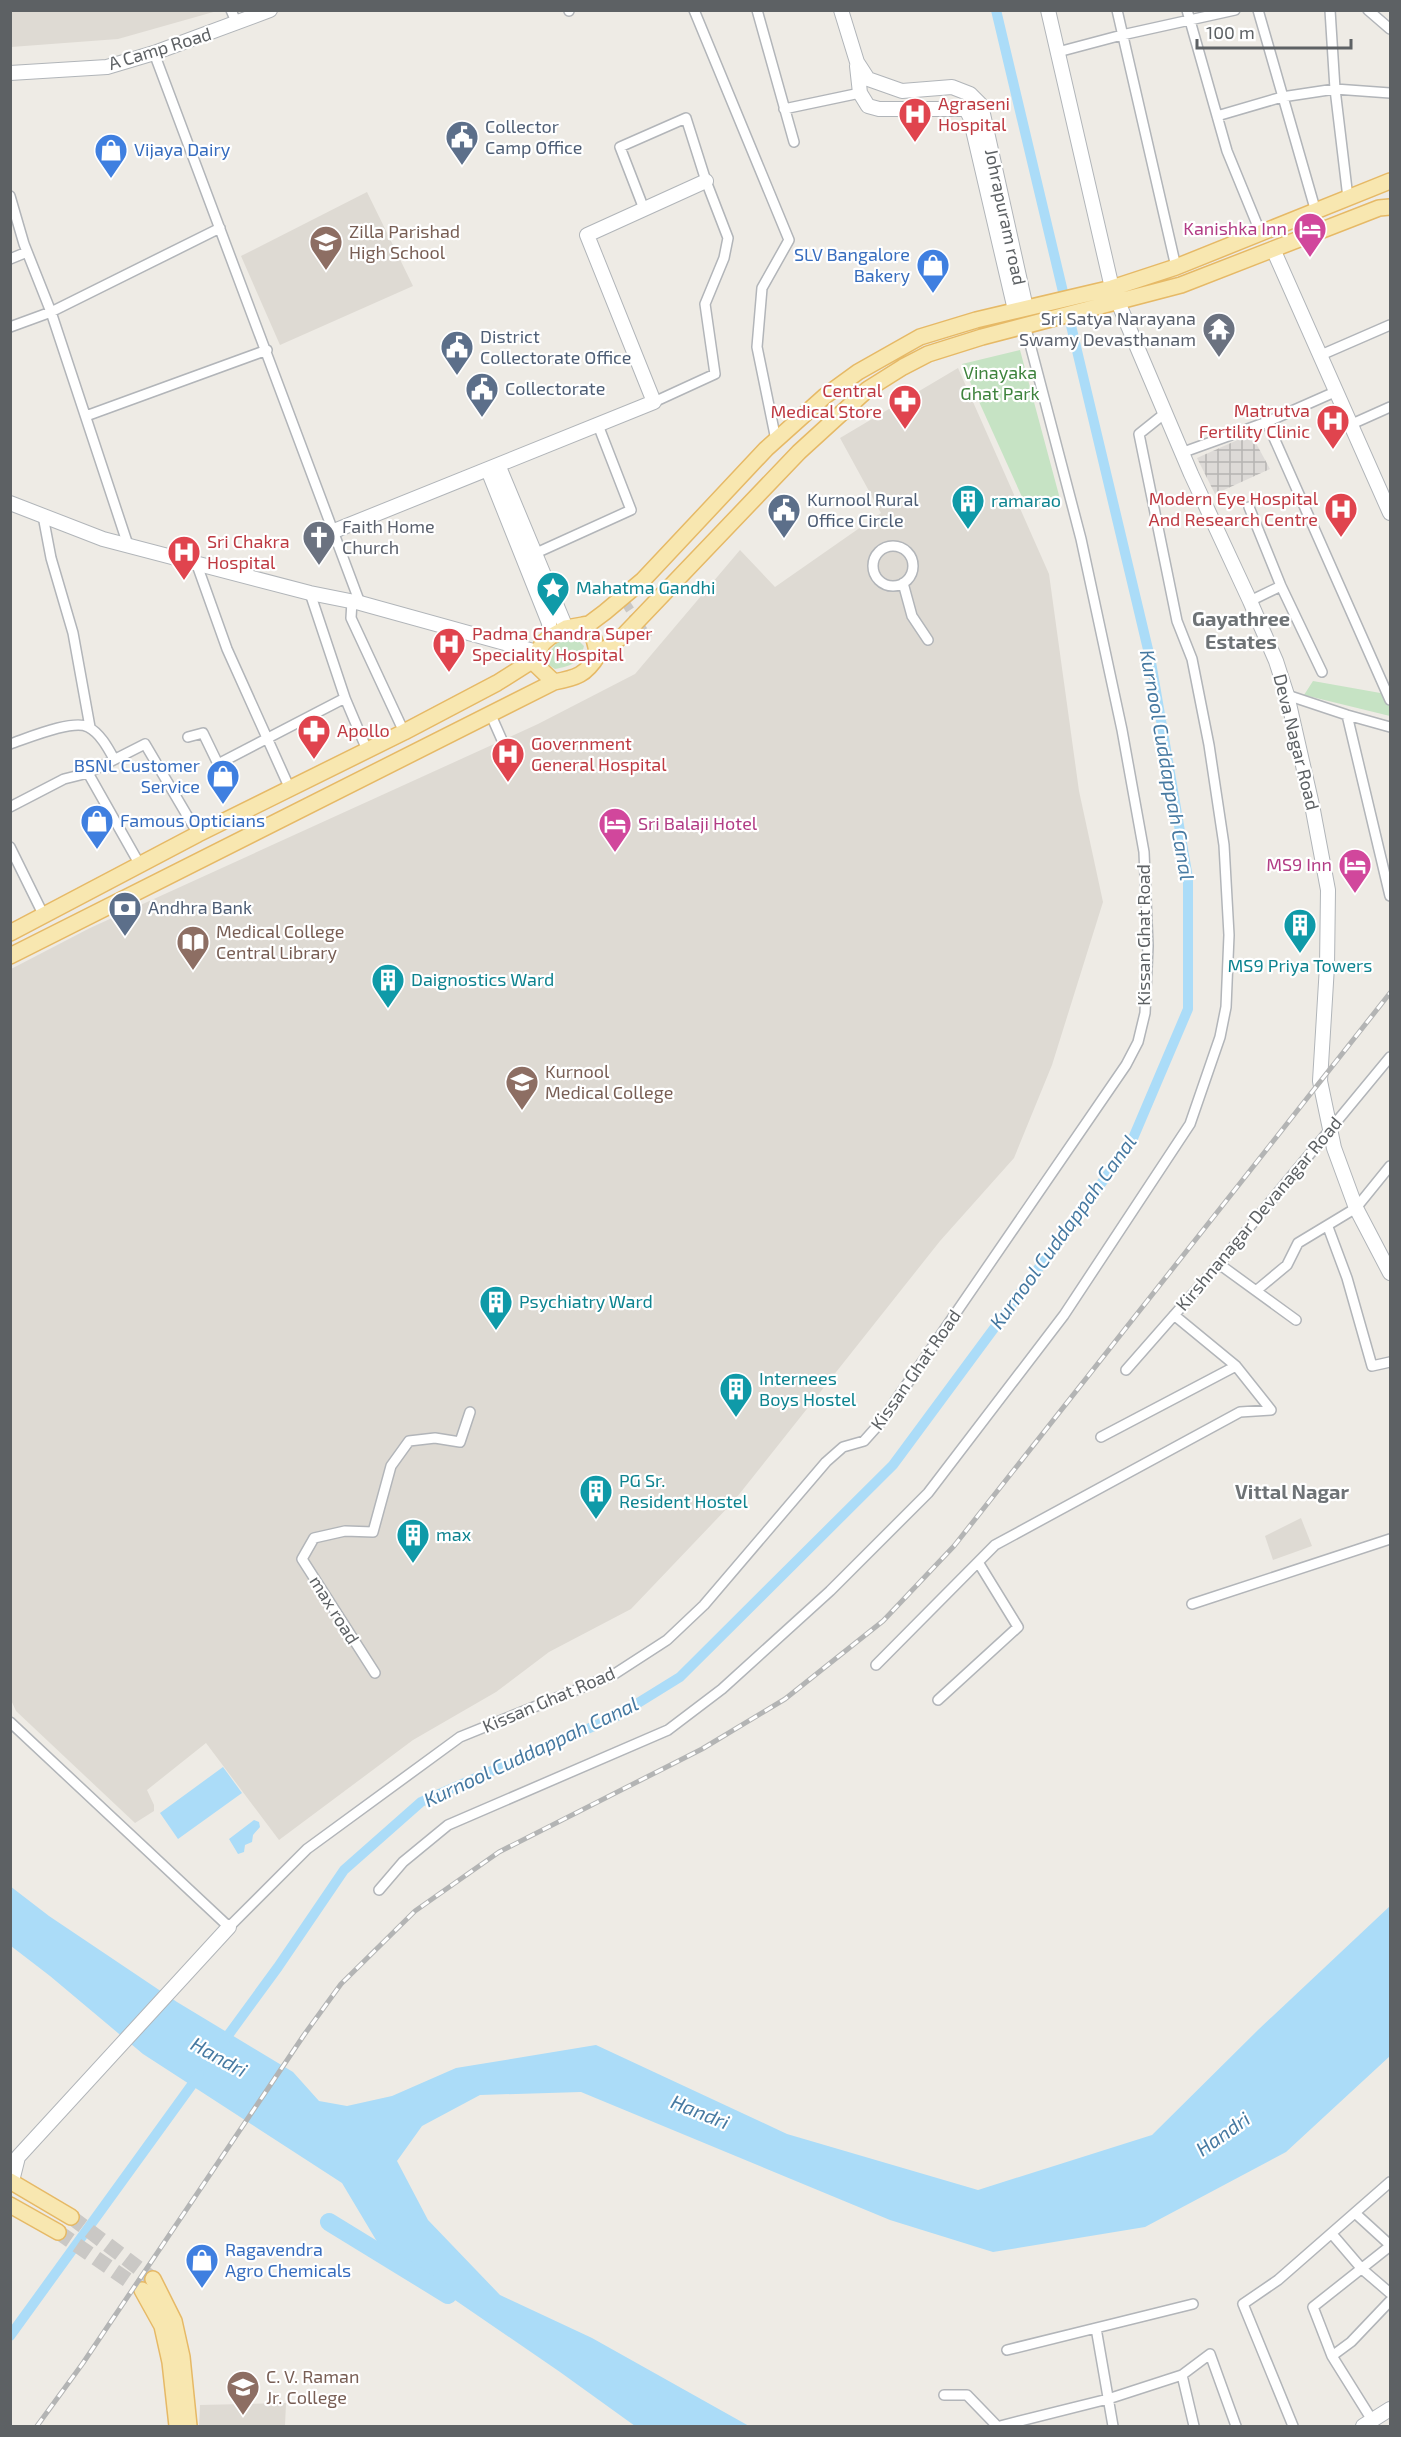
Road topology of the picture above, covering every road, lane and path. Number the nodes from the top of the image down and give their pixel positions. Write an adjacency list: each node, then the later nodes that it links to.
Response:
1 (231, 10): 14 (street)
2 (270, 10): 14 (street, A Camp Road)
3 (694, 10): 57 (street)
4 (757, 10): 25 (street)
5 (841, 10): 19 (street, Johrapuram road)
6 (1048, 10): 17 (street, Deva Nagar Road)
7 (1117, 10): 16 (street)
8 (1235, 10): 12 (street)
9 (1258, 10): 24 (street)
10 (1330, 10): 21 (street)
11 (1368, 10): 15 (street)
12 (1221, 12): 13 (street)
13 (1188, 15): 16 (street); 26 (street)
14 (237, 24): 18 (street, A Camp Road)
15 (1390, 29)
16 (1122, 34): 17 (street); 40 (street)
17 (1058, 52): 41 (street, Deva Nagar Road)
18 (154, 53): 20 (street, A Camp Road); 35 (street)
19 (856, 62): 22 (street); 42 (street, Johrapuram road)
20 (10, 73)
21 (1335, 88): 23 (street); 24 (street); 31 (street)
22 (860, 93): 25 (street); 42 (street, Johrapuram road)
23 (1390, 93)
24 (1282, 97): 26 (street); 34 (street)
25 (784, 109): 27 (street)
26 (1217, 116): 36 (street)
27 (794, 142)
28 (706, 181): 33 (street); 33 (street); 50 (street)
29 (1390, 181): 31 (main road)
30 (10, 196): 38 (street)
31 (1348, 198): 34 (main road)
32 (1390, 207): 37 (main road)
33 (644, 209): 50 (street)
34 (1316, 213): 36 (main road)
35 (220, 228): 43 (street); 47 (street)
36 (1261, 234): 40 (main road)
37 (1273, 249): 41 (main road); 48 (street)
38 (27, 252): 39 (street); 43 (street)
39 (10, 259)
40 (1176, 267): 41 (main road)
41 (1115, 295): 42 (main road); 44 (main road); 52 (street, Deva Nagar Road)
42 (1025, 308): 57 (main road)
43 (51, 312): 46 (street); 53 (street)
44 (1031, 323): 78 (main road); 129 (street, Kissan Ghat Road)
45 (1390, 325): 48 (street)
46 (10, 327)
47 (267, 350): 53 (street); 65 (street)
48 (1321, 355): 49 (street)
49 (1337, 391): 54 (street); 55 (street)
50 (654, 402): 56 (street)
51 (1390, 407): 55 (street)
52 (1164, 414): 58 (street, Deva Nagar Road); 128 (street)
53 (87, 417): 66 (street)
54 (1267, 422): 58 (street); 84 (street)
55 (1352, 424): 60 (street)
56 (598, 425): 59 (street); 67 (street)
57 (776, 440): 74 (main road)
58 (1181, 453): 72 (street, Deva Nagar Road)
59 (493, 468): 65 (street); 67 (street)
60 (1385, 489): 63 (street)
61 (10, 503): 64 (street)
62 (1249, 507): 70 (street)
63 (1390, 513)
64 (43, 516): 66 (street); 88 (street)
65 (334, 531): 73 (street)
66 (128, 545): 68 (street)
67 (528, 556): 75 (street); 76 (street)
68 (196, 565): 71 (street); 91 (street)
69 (903, 583): 69 (street); 77 (street)
70 (1281, 586): 72 (street); 80 (street)
71 (310, 593): 73 (street); 83 (street)
72 (1250, 601): 82 (street, Deva Nagar Road)
73 (356, 602): 79 (street); 89 (street)
74 (583, 625): 75 (main road); 78 (main road)
75 (567, 628): 76 (main road)
76 (550, 637): 79 (main road)
77 (928, 640)
78 (598, 655): 81 (main road)
79 (535, 656): 81 (main road); 89 (main road)
80 (1322, 672)
81 (554, 682): 85 (main road)
82 (1287, 695): 86 (street); 107 (street, Deva Nagar Road)
83 (345, 698): 91 (street); 93 (street)
84 (1390, 700)
85 (490, 713): 95 (street); 105 (main road)
86 (1347, 715): 87 (street); 102 (street)
87 (1390, 726)
88 (90, 727): 92 (street); 94 (street)
89 (404, 732): 93 (main road)
90 (189, 737): 91 (street)
91 (268, 738): 97 (street)
92 (10, 744)
93 (367, 750): 97 (main road)
94 (114, 759): 96 (street); 99 (street)
95 (513, 765)
96 (88, 772): 98 (street); 101 (street)
97 (290, 789): 99 (main road)
98 (10, 807)
99 (198, 834): 101 (main road)
100 (10, 847): 103 (street)
101 (140, 865): 103 (main road)
102 (1390, 896)
103 (44, 916): 104 (main road)
104 (10, 933)
105 (10, 956)
106 (1390, 1057): 107 (street, Kirshnanagar Devanagar Road)
107 (1330, 1129): 109 (street, Deva Nagar Road); 112 (street, Kirshnanagar Devanagar Road)
108 (1390, 1166): 109 (street)
109 (1356, 1208): 110 (street); 111 (street, Deva Nagar Road)
110 (1328, 1227): 113 (street); 116 (street)
111 (1388, 1263)
112 (1219, 1264): 113 (street); 114 (street, Kirshnanagar Devanagar Road)
113 (1257, 1290): 115 (street)
114 (1174, 1315): 117 (street); 118 (street, Kirshnanagar Devanagar Road)
115 (1296, 1320)
116 (1390, 1362)
117 (1236, 1366): 120 (street); 122 (street)
118 (1126, 1370)
119 (470, 1412): 125 (street, max road)
120 (1101, 1437)
121 (1390, 1539): 123 (street)
122 (978, 1562): 124 (street); 126 (street)
123 (1192, 1604)
124 (876, 1665)
125 (375, 1674)
126 (938, 1700)
127 (10, 1722): 129 (street)
128 (379, 1890)
129 (229, 1927): 130 (street)
130 (11, 2181): 134 (main road)
131 (1389, 2186): 133 (street)
132 (10, 2205): 135 (main road)
133 (1355, 2213): 136 (street); 137 (street)
134 (71, 2217)
135 (58, 2232)
136 (1332, 2234): 138 (street); 158 (street)
137 (1390, 2245): 138 (street)
138 (1362, 2269): 141 (street); 146 (street)
139 (153, 2279): 153 (main road)
140 (142, 2290): 152 (main road)
141 (1390, 2293)
142 (1390, 2301): 146 (street)
143 (1193, 2304): 144 (street)
144 (1096, 2328): 145 (street); 149 (street)
145 (1006, 2350)
146 (1332, 2356): 151 (street)
147 (1182, 2375): 149 (street); 156 (street); 157 (street)
148 (944, 2395): 154 (street)
149 (1108, 2399): 154 (street); 155 (street)
150 (1390, 2409): 151 (street)
151 (1367, 2423)
152 (177, 2427)
153 (189, 2427)
154 (998, 2427)
155 (1113, 2427)
156 (1194, 2427)
157 (1236, 2427)
158 (1293, 2427)

